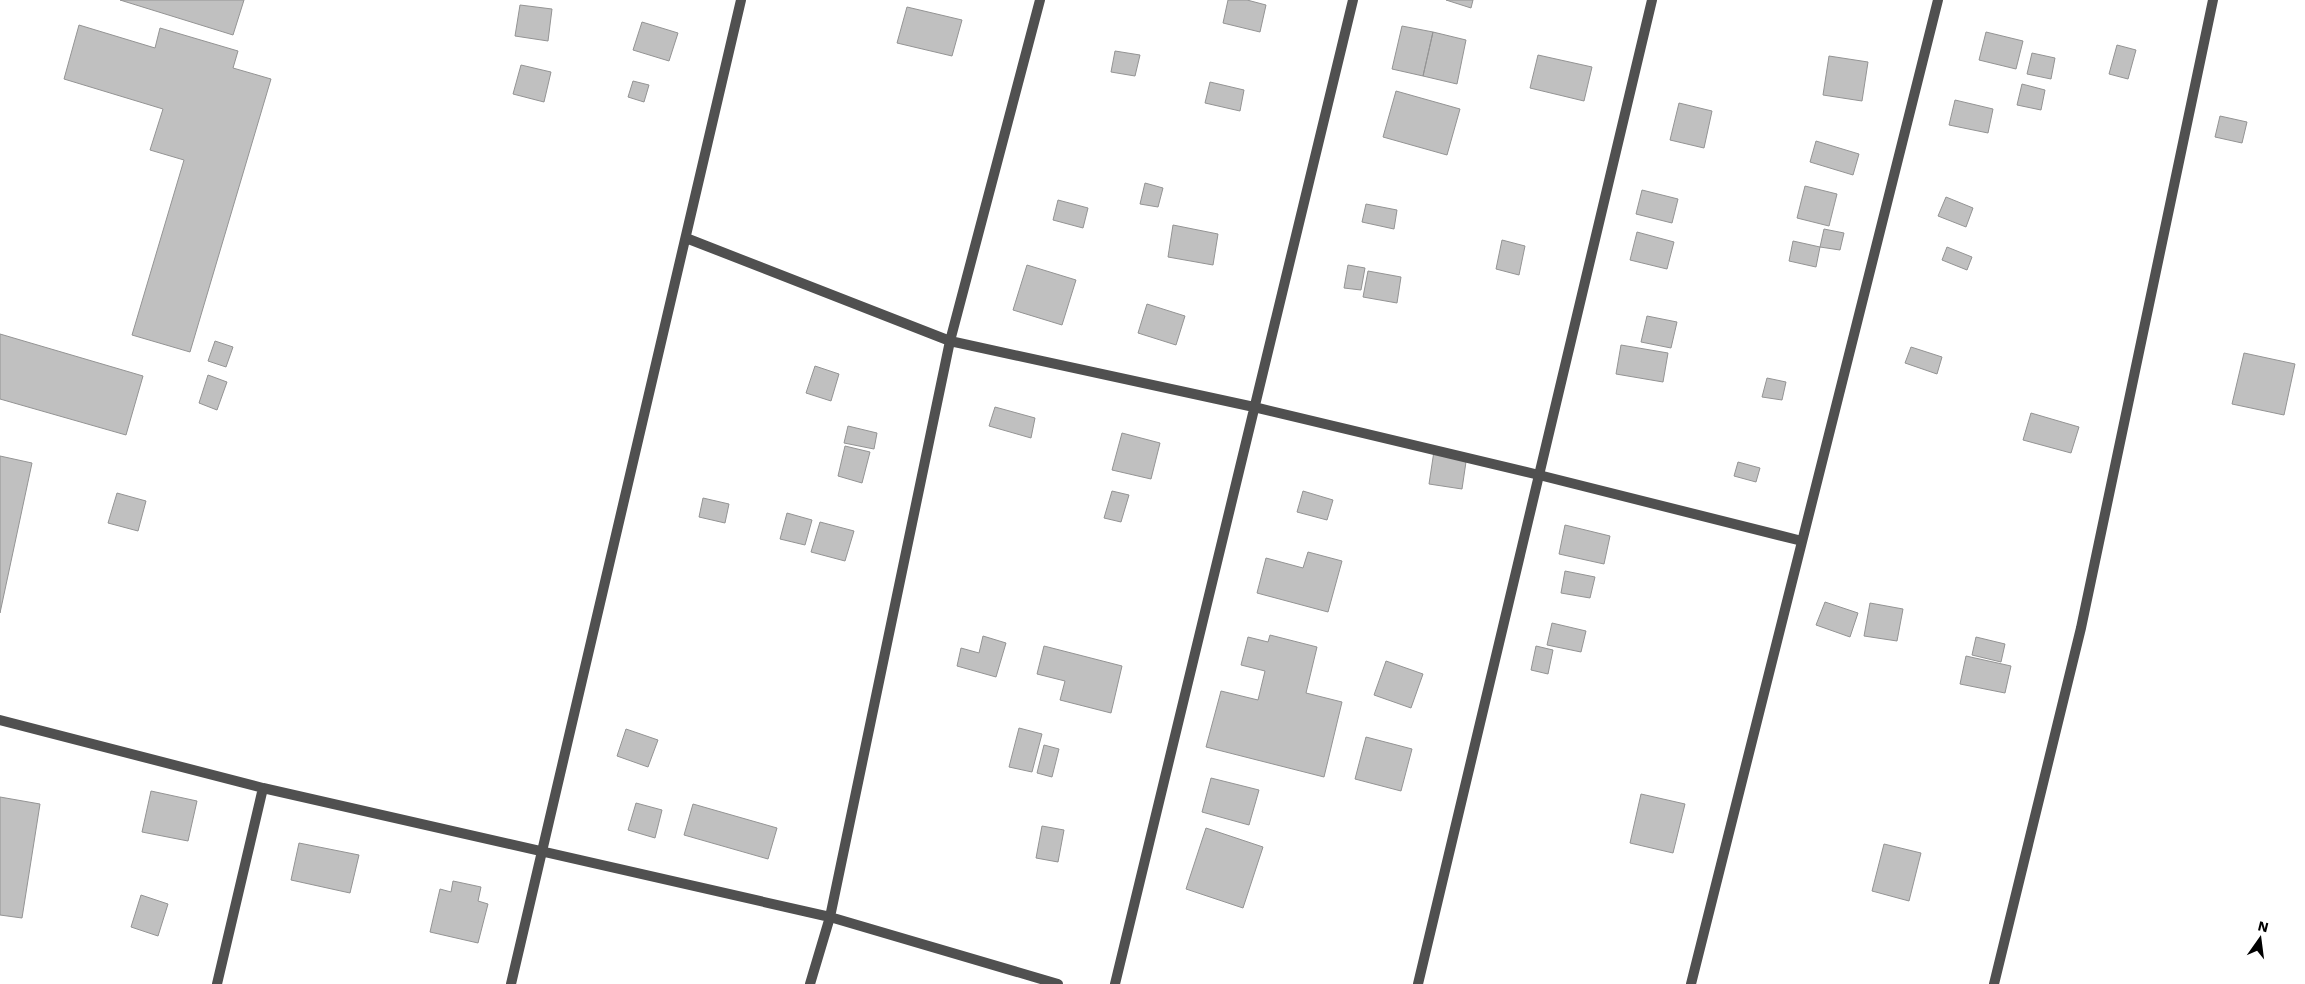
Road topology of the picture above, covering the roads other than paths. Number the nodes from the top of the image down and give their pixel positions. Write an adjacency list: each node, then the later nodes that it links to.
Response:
1 (742, 0): 7 (street)
2 (1040, 0): 8 (street)
3 (1353, 0): 9 (street)
4 (1652, 0): 10 (street)
5 (1938, 0): 11 (street)
6 (2213, 0): 23 (street)
7 (686, 238): 8 (street); 14 (street)
8 (950, 341): 9 (street); 15 (street)
9 (1254, 406): 10 (street); 20 (street)
10 (1539, 475): 11 (street); 21 (street)
11 (1802, 541): 22 (street)
12 (0, 720): 13 (street)
13 (263, 788): 14 (street); 16 (street)
14 (540, 851): 15 (street); 17 (street)
15 (830, 917): 18 (street); 19 (street)
16 (216, 984)
17 (510, 984)
18 (810, 984)
19 (1058, 984)
20 (1115, 984)
21 (1418, 984)
22 (1691, 984)
23 (1994, 984)

